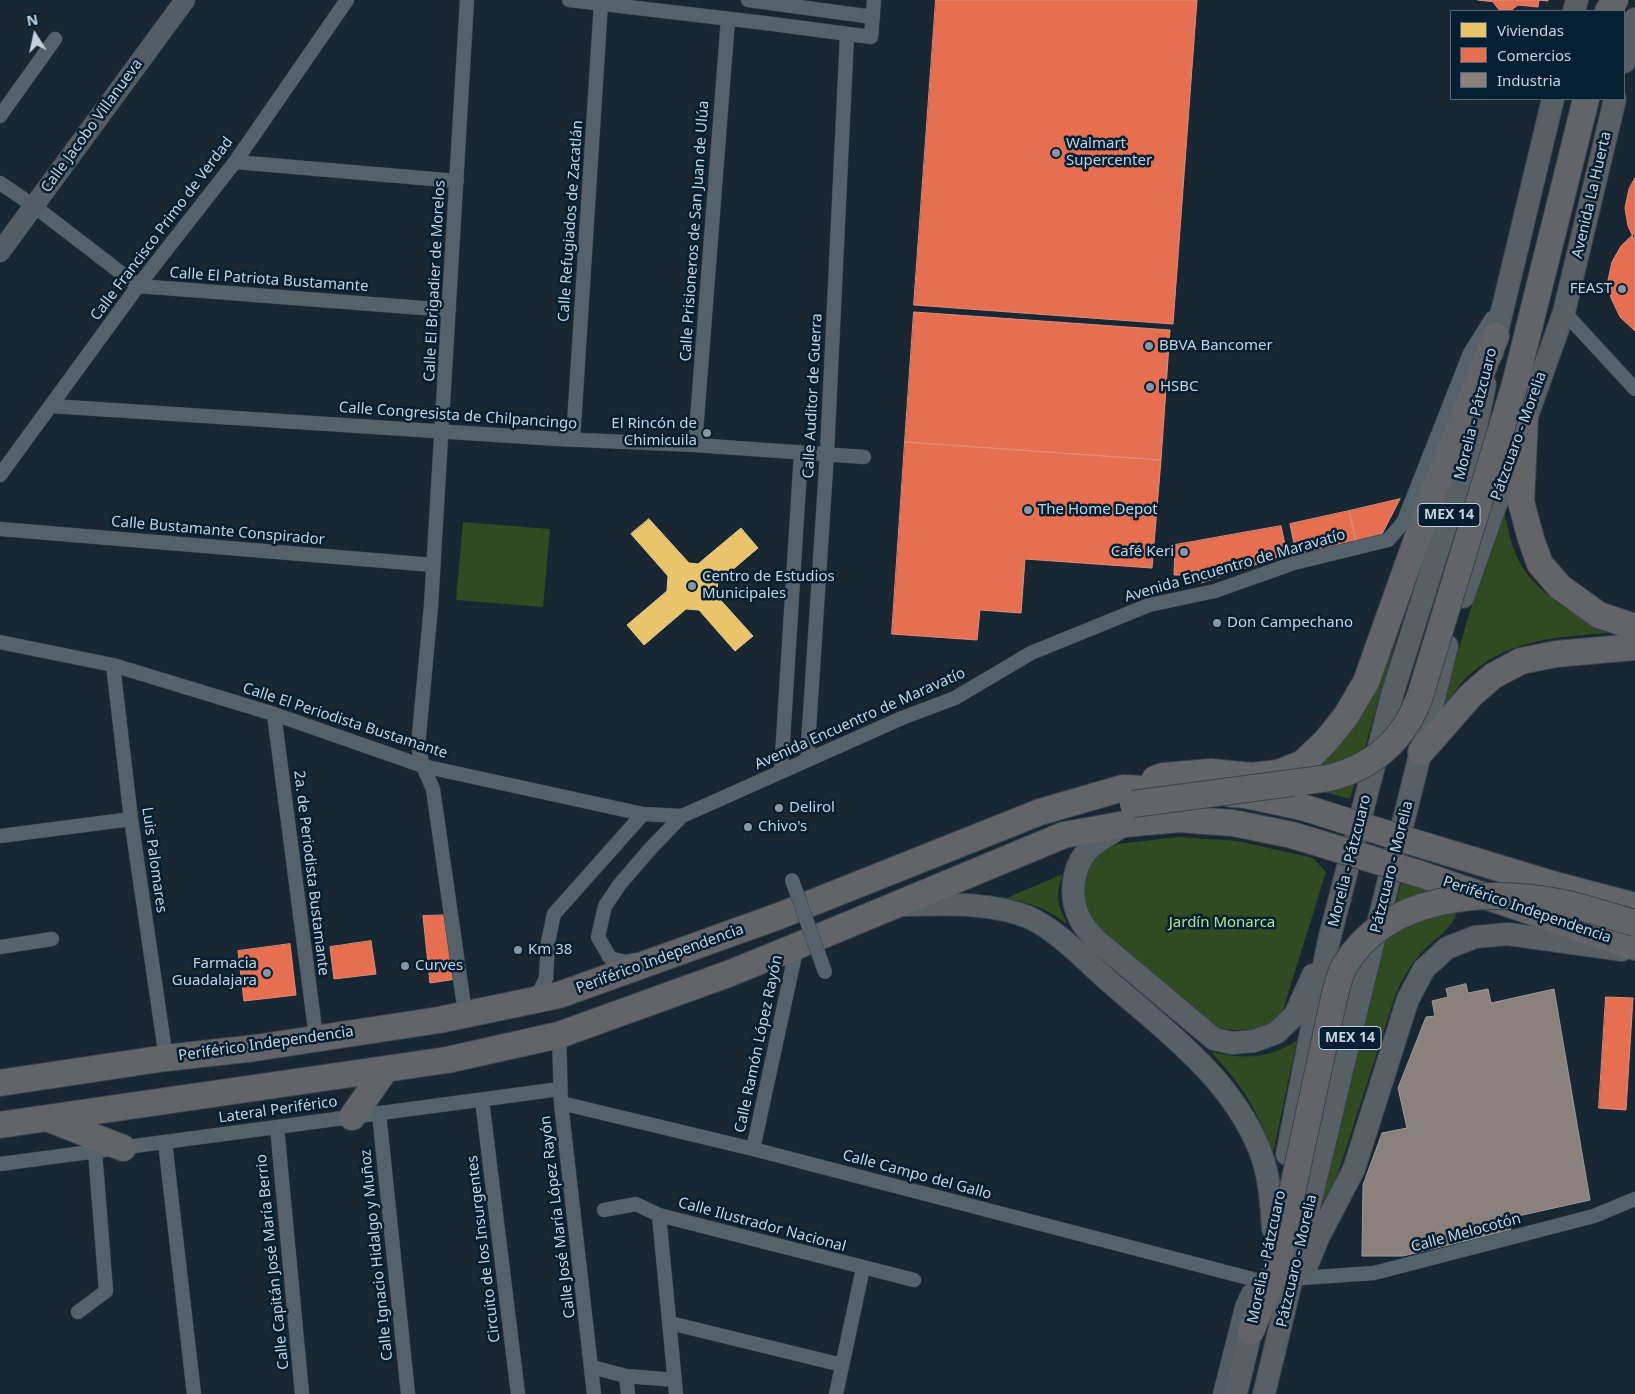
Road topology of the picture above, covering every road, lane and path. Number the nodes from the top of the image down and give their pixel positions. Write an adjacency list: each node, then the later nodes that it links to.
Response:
1 (185, 0): 26 (street, Calle Jacobo Villanueva)
2 (347, 0): 23 (street, Calle Francisco Primo de Verdad)
3 (467, 0): 24 (street, Calle El Brigadier de Morelos)
4 (569, 0): 8 (street)
5 (748, 0): 7 (street)
6 (874, 0): 10 (street)
7 (767, 1): 10 (street); 13 (street)
8 (601, 3): 9 (street); 38 (street, Calle Refugiados de Zacatlán)
9 (664, 6): 11 (street)
10 (873, 17): 14 (street)
11 (728, 19): 13 (street); 39 (street, Calle Prisioneros de San Juan de Ulúa)
12 (1635, 19): 16 (main road)
13 (765, 23): 14 (street)
14 (847, 35): 41 (street, Calle Auditor de Guerra)
15 (55, 39): 17 (street)
16 (1625, 58)
17 (16, 92): 18 (street); 22 (street)
18 (0, 95)
19 (1553, 100): 29 (main road, MEX 14)
20 (1586, 100): 55 (highway, bridge)
21 (1615, 100): 31 (main road, Avenida La Huerta / MEX 14)
22 (0, 116)
23 (235, 162): 24 (street); 28 (street, Calle Francisco Primo de Verdad)
24 (457, 181): 30 (street, Calle El Brigadier de Morelos)
25 (0, 183): 26 (street)
26 (34, 206): 27 (street, Calle Jacobo Villanueva); 28 (street)
27 (0, 252)
28 (138, 286): 30 (street, Calle El Patriota Bustamante); 35 (street, Calle Francisco Primo de Verdad)
29 (1506, 297): 32 (main road, MEX 14); 52 (street, Avenida Encuentro de Maravatío)
30 (449, 310): 37 (street, Calle El Brigadier de Morelos)
31 (1564, 312): 33 (main road, Avenida La Huerta / MEX 14); 34 (street)
32 (1496, 336): 55 (highway); 65 (main road, Morelia - Pátzcuaro / MEX 14)
33 (1550, 349): 36 (main road, Pátzcuaro - Morelia / MEX 14)
34 (1635, 389)
35 (51, 406): 37 (street, Calle Congresista de Chilpancingo); 43 (street, Calle Francisco Primo de Verdad)
36 (1525, 418): 46 (highway); 51 (main road, Pátzcuaro - Morelia / MEX 14)
37 (442, 431): 38 (street, Calle Congresista de Chilpancingo); 45 (street, Calle El Brigadier de Morelos)
38 (573, 440): 39 (street, Calle Congresista de Chilpancingo)
39 (695, 446): 40 (street, Calle Congresista de Chilpancingo)
40 (801, 453): 41 (street, Calle Congresista de Chilpancingo); 54 (street, Calle Auditor de Guerra)
41 (827, 453): 42 (street, Calle Congresista de Chilpancingo); 52 (street, Calle Auditor de Guerra)
42 (864, 457)
43 (0, 475)
44 (0, 529): 45 (street, Calle Bustamante Conspirador)
45 (433, 565): 53 (street, Calle El Brigadier de Morelos)
46 (1635, 627)
47 (0, 642): 49 (street, Calle El Periodista Bustamante)
48 (1635, 647): 51 (highway)
49 (113, 665): 50 (street, Calle El Periodista Bustamante); 58 (street, Luis Palomares)
50 (274, 714): 53 (street, Calle El Periodista Bustamante); 76 (street, 2a. de Periodista Bustamante)
51 (1421, 752): 103 (main road, Pátzcuaro - Morelia / MEX 14)
52 (807, 760): 54 (street, Avenida Encuentro de Maravatío)
53 (423, 766): 56 (street, Calle El Periodista Bustamante); 74 (street)
54 (781, 772): 57 (street, Avenida Encuentro de Maravatío)
55 (1127, 805): 61 (highway, Periférico Independencia); 62 (highway, Periférico Independencia, bridge); 65 (main road); 68 (highway, Periférico Independencia, bridge); 70 (highway, Periférico Independencia); 72 (highway)
56 (643, 814): 57 (street, Calle El Periodista Bustamante); 73 (street)
57 (682, 816): 70 (street)
58 (131, 819): 59 (street); 77 (street, Luis Palomares)
59 (0, 836)
60 (792, 880): 71 (street, bridge)
61 (899, 905): 66 (highway, Periférico Independencia); 96 (main road)
62 (1635, 906)
63 (1635, 923): 104 (highway, bridge)
64 (52, 939): 67 (street)
65 (1329, 940): 96 (main road, Morelia - Pátzcuaro / MEX 14)
66 (797, 946): 72 (highway, Periférico Independencia); 90 (street, Calle Ramón López Rayón)
67 (0, 947)
68 (1635, 947)
69 (1635, 952): 98 (main road)
70 (675, 954): 73 (highway, Periférico Independencia)
71 (825, 972)
72 (728, 974): 75 (highway, Periférico Independencia)
73 (536, 1000): 74 (highway, Periférico Independencia)
74 (465, 1014): 76 (highway, Periférico Independencia)
75 (559, 1035): 78 (highway, Periférico Independencia); 80 (street, Calle José María López Rayón)
76 (316, 1037): 77 (highway, Periférico Independencia)
77 (166, 1058): 79 (highway, Periférico Independencia)
78 (385, 1070): 84 (highway); 85 (highway, Periférico Independencia)
79 (0, 1083)
80 (560, 1089): 81 (street, Lateral Periférico); 82 (street, Calle José María López Rayón)
81 (482, 1100): 83 (street, Lateral Periférico); 113 (street, Circuito de los Insurgentes)
82 (561, 1103): 90 (street, Calle Campo del Gallo); 106 (street, Calle José María López Rayón)
83 (379, 1113): 84 (street, Lateral Periférico); 112 (street, Calle Ignacio Hidalgo y Muñoz)
84 (352, 1117): 87 (street, Lateral Periférico)
85 (48, 1118): 86 (highway, Periférico Independencia); 89 (highway)
86 (0, 1125)
87 (277, 1127): 88 (street, Lateral Periférico); 111 (street, Calle Capitán José María Berrio)
88 (165, 1142): 89 (street, Lateral Periférico); 110 (street)
89 (123, 1148): 91 (street, Lateral Periférico)
90 (753, 1149): 100 (street, Calle Campo del Gallo)
91 (95, 1151): 92 (street, Lateral Periférico); 101 (street)
92 (0, 1164)
93 (1635, 1199): 98 (street, Calle Melocotón)
94 (604, 1210): 95 (street, Calle Ilustrador Nacional)
95 (659, 1215): 97 (street, Calle Ilustrador Nacional); 102 (street)
96 (1273, 1230): 100 (main road, Morelia - Pátzcuaro / MEX 14)
97 (863, 1268): 99 (street, Calle Ilustrador Nacional); 105 (street)
98 (1302, 1278): 103 (main road)
99 (914, 1280)
100 (1264, 1282): 104 (main road, Morelia - Pátzcuaro); 117 (street)
101 (78, 1312)
102 (670, 1323): 105 (street); 108 (street)
103 (1282, 1326): 109 (main road, Pátzcuaro - Morelia / MEX 14)
104 (1252, 1331): 118 (main road, Morelia - Pátzcuaro)
105 (842, 1365): 116 (street)
106 (592, 1367): 107 (street); 114 (street, Calle José María López Rayón)
107 (626, 1376): 108 (street); 115 (street)
108 (675, 1387)
109 (1269, 1388)
110 (194, 1394)
111 (302, 1394)
112 (408, 1394)
113 (518, 1394)
114 (594, 1394)
115 (628, 1394)
116 (836, 1394)
117 (1223, 1394)
118 (1236, 1394)

